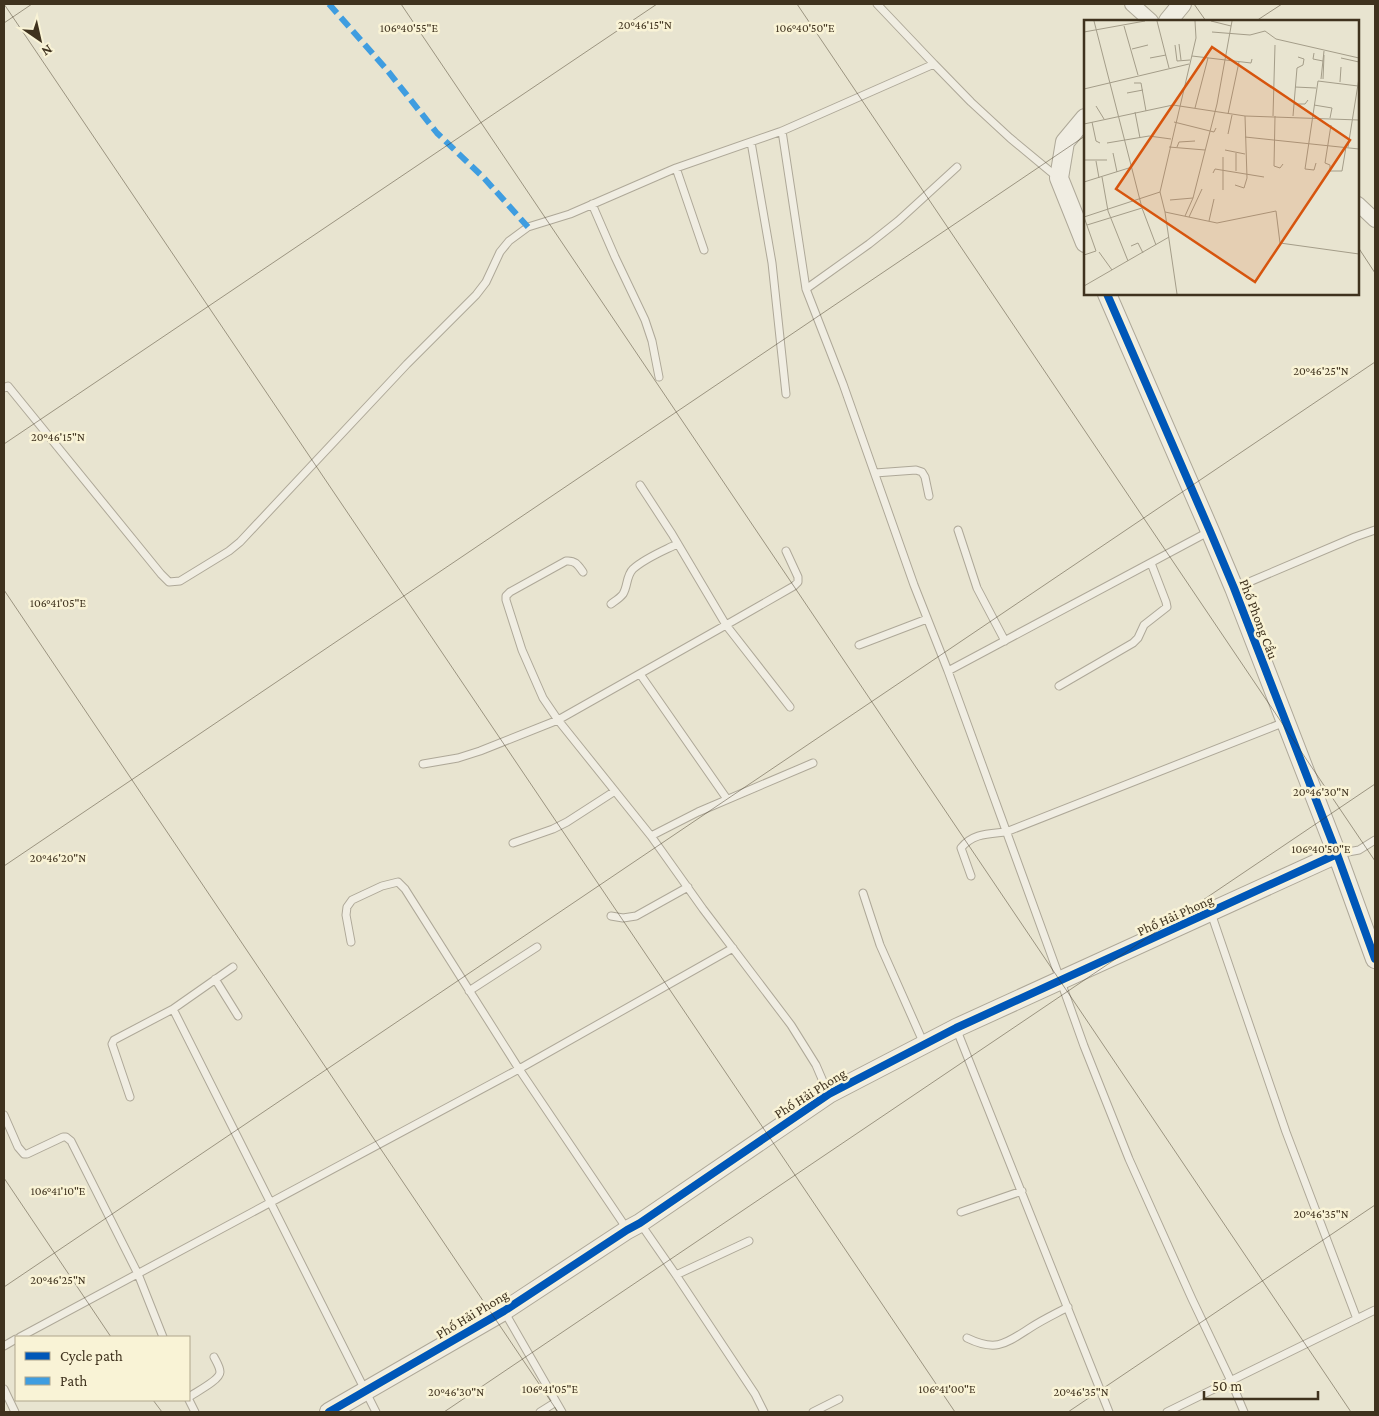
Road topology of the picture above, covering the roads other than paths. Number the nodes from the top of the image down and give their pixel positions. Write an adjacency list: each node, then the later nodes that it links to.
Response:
1 (877, 4): 6 (lane)
2 (1132, 4): 4 (street)
3 (1182, 4): 5 (street)
4 (1150, 20)
5 (1169, 20)
6 (934, 64): 8 (lane); 12 (lane)
7 (1084, 119): 12 (street)
8 (782, 131): 9 (lane); 18 (lane)
9 (751, 142): 11 (lane); 22 (lane)
10 (957, 166): 18 (lane)
11 (676, 168): 13 (lane); 17 (lane)
12 (1059, 178): 16 (street)
13 (592, 204): 20 (lane); 21 (lane)
14 (1359, 205): 15 (street)
15 (1374, 216)
16 (1084, 240)
17 (704, 250)
18 (806, 289): 23 (lane)
19 (1107, 295): 28 (street, Phố Phong Cầu)
20 (659, 377)
21 (4, 388)
22 (786, 394)
23 (875, 473): 25 (lane); 35 (lane)
24 (640, 485): 29 (lane)
25 (929, 496)
26 (958, 530): 37 (lane)
27 (1375, 530): 33 (lane)
28 (1210, 531): 31 (lane); 33 (street, Phố Phong Cầu)
29 (677, 544): 34 (lane); 36 (lane)
30 (786, 551): 36 (lane)
31 (1151, 563): 37 (lane); 41 (lane)
32 (582, 572): 43 (lane)
33 (1234, 588): 44 (street, Phố Phong Cầu)
34 (611, 604)
35 (928, 619): 38 (lane); 39 (lane)
36 (726, 625): 40 (lane); 42 (lane)
37 (1004, 641): 39 (lane)
38 (859, 645)
39 (948, 671): 49 (lane)
40 (640, 674): 43 (lane); 48 (lane)
41 (1059, 686)
42 (790, 707)
43 (558, 720): 46 (lane); 47 (lane)
44 (1285, 722): 49 (lane); 53 (street, Phố Phong Cầu)
45 (813, 763): 48 (lane)
46 (423, 764)
47 (615, 792): 50 (lane); 52 (lane)
48 (727, 799): 50 (lane)
49 (1006, 832): 54 (lane); 65 (lane)
50 (651, 836): 55 (lane)
51 (1375, 840): 53 (lane)
52 (513, 843)
53 (1338, 854): 57 (street, Phố Hải Phong); 62 (street, Phố Phong Cầu)
54 (971, 876)
55 (688, 887): 58 (lane); 61 (lane)
56 (863, 892): 70 (lane)
57 (1211, 913): 65 (street, Phố Hải Phong); 85 (lane)
58 (611, 916)
59 (351, 942): 66 (lane)
60 (537, 948): 66 (lane)
61 (733, 948): 71 (lane); 72 (lane)
62 (1375, 959)
63 (232, 967): 64 (lane)
64 (215, 979): 67 (lane); 68 (lane)
65 (1060, 979): 69 (street, Phố Hải Phong); 92 (lane)
66 (469, 991): 71 (lane)
67 (173, 1009): 73 (lane); 76 (lane)
68 (238, 1016)
69 (956, 1028): 70 (street, Phố Hải Phong); 75 (lane)
70 (924, 1045): 72 (street, Phố Hải Phong)
71 (519, 1069): 76 (lane); 78 (lane)
72 (833, 1092): 78 (street, Phố Hải Phong)
73 (130, 1097)
74 (4, 1115): 80 (lane)
75 (1022, 1191): 77 (lane); 82 (lane)
76 (271, 1204): 80 (lane); 94 (lane)
77 (961, 1212)
78 (633, 1226): 81 (lane); 84 (street, Phố Hải Phong)
79 (749, 1241): 81 (lane)
80 (138, 1274): 86 (lane); 87 (lane)
81 (676, 1275): 105 (lane)
82 (1068, 1307): 88 (lane); 107 (lane)
83 (1375, 1310): 85 (lane)
84 (504, 1311): 94 (street, Phố Hải Phong); 98 (lane)
85 (1357, 1319): 92 (lane)
86 (22, 1336)
87 (163, 1336)
88 (967, 1338)
89 (15, 1340): 90 (lane)
90 (4, 1346)
91 (214, 1357): 95 (lane)
92 (1231, 1380): 108 (lane); 109 (lane)
93 (4, 1390): 99 (lane)
94 (366, 1391): 101 (street, Phố Hải Phong); 102 (lane)
95 (190, 1397)
96 (839, 1399): 106 (lane)
97 (190, 1400): 100 (lane)
98 (556, 1402): 103 (lane); 104 (lane)
99 (16, 1412)
100 (195, 1412)
101 (329, 1412)
102 (376, 1412)
103 (540, 1412)
104 (562, 1412)
105 (764, 1412)
106 (813, 1412)
107 (1110, 1412)
108 (1167, 1412)
109 (1244, 1412)

